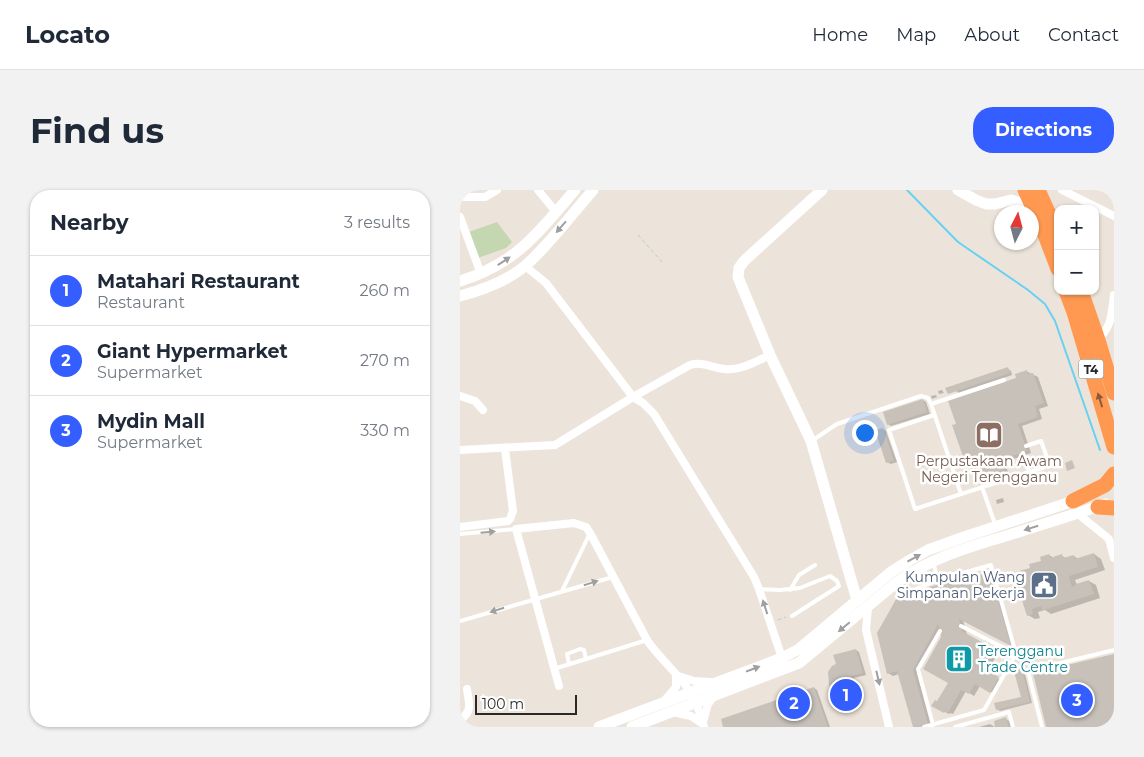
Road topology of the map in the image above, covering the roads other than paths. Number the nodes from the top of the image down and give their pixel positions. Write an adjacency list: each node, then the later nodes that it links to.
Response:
1 (497, 190): 12 (street)
2 (538, 190): 15 (street)
3 (576, 190): 15 (main road)
4 (593, 190): 22 (main road, one-way to 22)
5 (822, 190): 30 (main road)
6 (958, 190): 13 (main road)
7 (969, 190): 8 (main road)
8 (1007, 190)
9 (1025, 190): 14 (highway)
10 (1038, 190): 19 (highway)
11 (1062, 190): 16 (street)
12 (460, 197)
13 (1028, 205)
14 (1032, 205)
15 (556, 212): 23 (main road, one-way to 15)
16 (1114, 216)
17 (460, 217): 20 (street)
18 (1039, 223): 21 (highway)
19 (1054, 225)
20 (463, 232): 23 (street)
21 (1054, 259)
22 (525, 266): 28 (main road); 34 (street)
23 (480, 274): 24 (main road)
24 (460, 281)
25 (1068, 295): 40 (highway, T4, one-way to 25)
26 (1082, 295): 29 (highway, T4)
27 (1114, 295): 29 (street)
28 (460, 296)
29 (1098, 340): 32 (highway, T4)
30 (770, 355): 34 (street); 38 (main road)
31 (1004, 380): 35 (lane)
32 (1114, 393)
33 (460, 396): 36 (street)
34 (633, 397): 41 (street); 67 (street)
35 (930, 404): 37 (lane); 38 (lane)
36 (483, 410)
37 (934, 415): 48 (lane); 48 (lane)
38 (811, 442): 64 (main road)
39 (1026, 446): 44 (lane)
40 (1114, 447)
41 (505, 449): 42 (street); 55 (street)
42 (460, 450)
43 (1023, 452): 44 (lane)
44 (1029, 472): 46 (lane)
45 (1114, 474): 50 (highway)
46 (982, 487): 48 (lane); 54 (lane)
47 (1114, 488): 50 (main road)
48 (961, 494)
49 (1114, 501): 51 (main road)
50 (1075, 507): 51 (main road); 53 (street); 54 (main road); 61 (main road, one-way to 61)
51 (1095, 508): 52 (highway); 53 (street)
52 (1114, 508)
53 (1091, 525): 59 (street)
54 (995, 526): 72 (main road, one-way to 54)
55 (460, 527)
56 (516, 529): 57 (street); 58 (lane, one-way to 56); 71 (street)
57 (590, 533): 63 (street); 70 (lane)
58 (460, 534)
59 (1111, 538): 60 (street)
60 (1114, 558)
61 (932, 560): 65 (lane); 73 (main road)
62 (816, 565): 69 (lane)
63 (613, 577): 70 (lane, one-way to 63); 78 (street)
64 (851, 578): 66 (lane); 72 (main road)
65 (938, 580): 68 (lane); 80 (lane)
66 (839, 586): 69 (lane); 74 (lane)
67 (760, 589): 69 (lane); 81 (street, one-way to 67)
68 (916, 589)
69 (790, 590)
70 (562, 592): 71 (lane)
71 (535, 599): 75 (lane, one-way to 75); 84 (street)
72 (857, 600): 81 (main road)
73 (868, 607): 89 (main road, one-way to 89); 99 (street, one-way to 99)
74 (792, 616)
75 (460, 621)
76 (961, 626): 80 (lane)
77 (940, 631): 94 (lane)
78 (647, 640): 82 (lane); 85 (street)
79 (1114, 650): 103 (lane)
80 (1016, 654): 94 (lane)
81 (782, 658): 86 (main road, one-way to 81)
82 (586, 659): 83 (lane); 83 (lane)
83 (569, 664): 84 (lane)
84 (554, 668): 87 (street)
85 (676, 675): 86 (street); 90 (street); 91 (street)
86 (720, 682): 90 (main road)
87 (559, 686)
88 (467, 689): 93 (street)
89 (714, 696): 90 (main road); 95 (street)
90 (694, 698): 91 (main road); 92 (main road); 95 (street)
91 (662, 704): 97 (main road)
92 (673, 712): 95 (street); 98 (main road)
93 (460, 720)
94 (933, 724): 100 (lane)
95 (704, 726)
96 (965, 726): 101 (lane); 102 (lane)
97 (600, 727)
98 (632, 727)
99 (889, 727)
100 (924, 727)
101 (955, 727)
102 (1013, 727)
103 (1042, 727)

